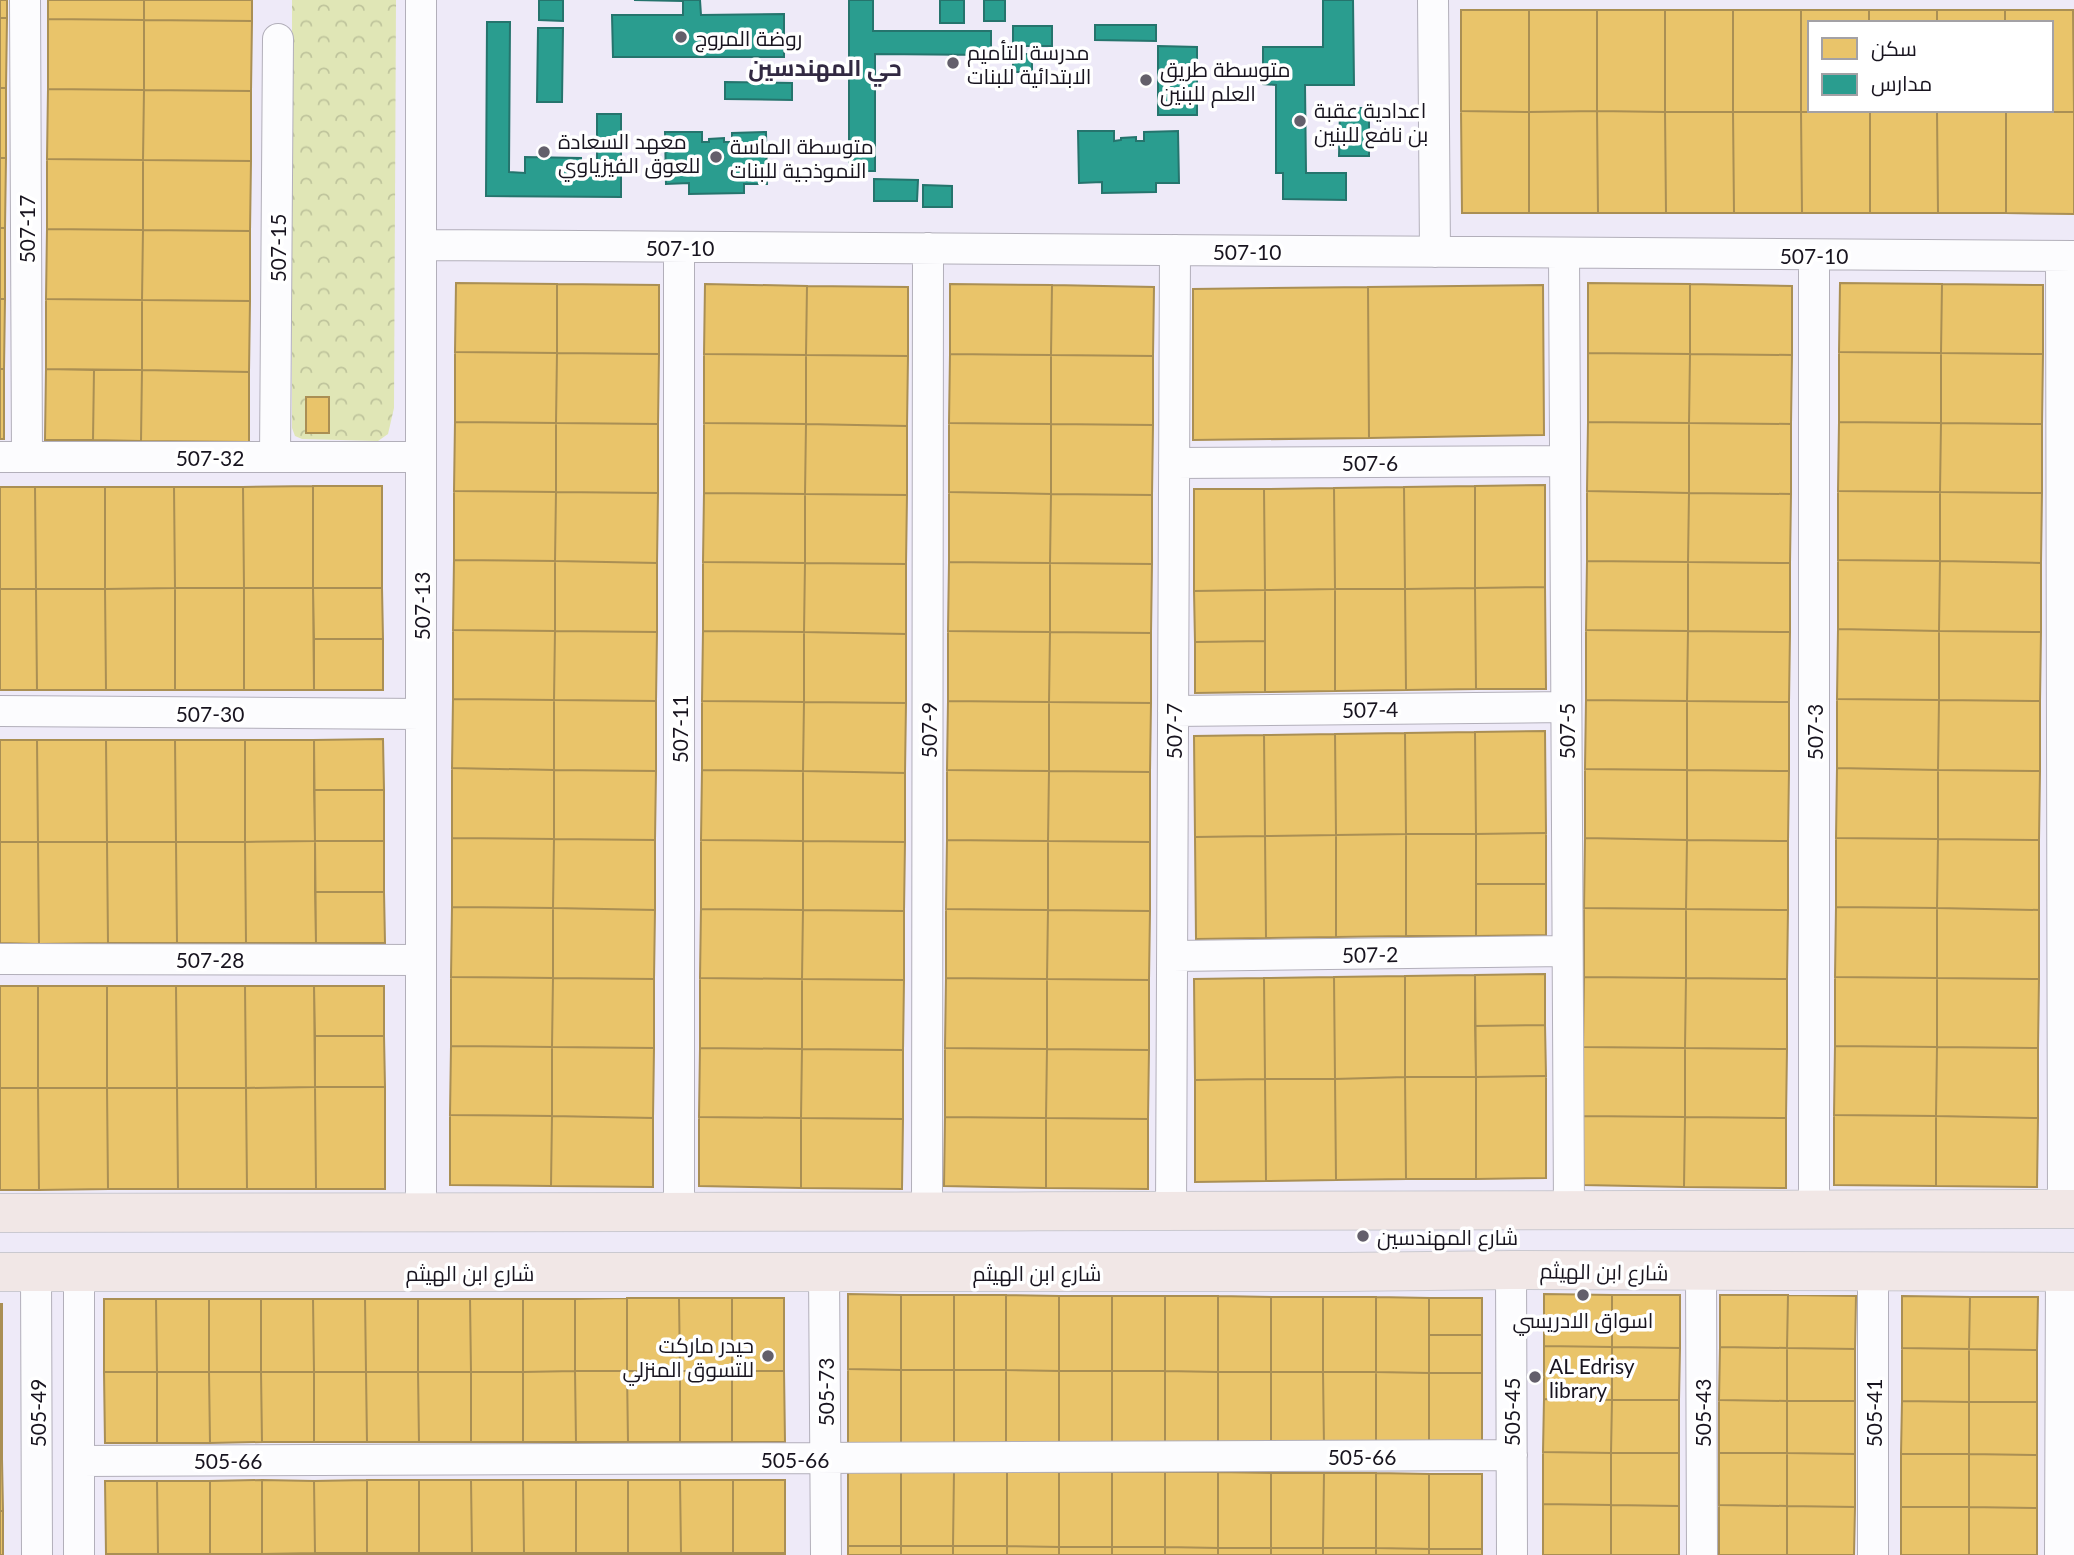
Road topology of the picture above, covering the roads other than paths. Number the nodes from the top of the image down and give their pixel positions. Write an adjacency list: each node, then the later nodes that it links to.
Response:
1 (25, 0): 13 (street, 507-17)
2 (421, 0): 5 (street, 507-13)
3 (1433, 0): 9 (street)
4 (278, 39): 14 (street, 507-15)
5 (421, 245): 6 (street, 507-10); 15 (street, 507-13)
6 (679, 247): 7 (street, 507-10); 32 (street, 507-11)
7 (928, 248): 8 (street, 507-10); 30 (street, 507-9)
8 (1175, 250): 9 (street, 507-10); 17 (street, 507-7)
9 (1435, 252): 10 (street, 507-10)
10 (1564, 253): 11 (street, 507-10); 16 (street, 507-5)
11 (1814, 255): 12 (street, 507-10); 27 (street, 507-3)
12 (2068, 256): 28 (street)
13 (13, 457): 14 (street, 507-32)
14 (275, 457): 15 (street, 507-32)
15 (421, 457): 21 (street, 507-13)
16 (1565, 461): 17 (street, 507-6); 18 (street, 507-5)
17 (1174, 463): 20 (street, 507-7)
18 (1566, 706): 20 (street, 507-4); 22 (street, 507-5)
19 (0, 711): 21 (street, 507-30)
20 (1173, 711): 23 (street, 507-7)
21 (421, 714): 25 (street, 507-13)
22 (1567, 951): 23 (street, 507-2); 26 (street, 507-5)
23 (1172, 956): 33 (street, 507-7)
24 (0, 959): 25 (street, 507-28)
25 (420, 960): 31 (street, 507-13)
26 (1569, 1209): 27 (main road); 29 (main road)
27 (1814, 1209): 28 (main road)
28 (2068, 1209)
29 (1343, 1210): 33 (main road); 39 (main road)
30 (927, 1211): 32 (main road); 33 (main road)
31 (421, 1212): 32 (main road); 34 (main road)
32 (679, 1212)
33 (1171, 1212)
34 (0, 1213)
35 (1511, 1270): 39 (main road, شارع ابن الهيثم); 40 (main road, شارع ابن الهيثم); 43 (street, 505-45)
36 (18, 1272): 37 (main road, شارع ابن الهيثم); 46 (street, 505-49)
37 (79, 1272): 38 (main road, شارع ابن الهيثم); 45 (street, 505-49)
38 (824, 1272): 39 (main road, شارع ابن الهيثم); 44 (street, 505-73)
39 (1344, 1272)
40 (1701, 1272): 41 (main road, شارع ابن الهيثم); 50 (street, 505-43)
41 (1873, 1272): 42 (main road, شارع ابن الهيثم); 51 (street, 505-41)
42 (2068, 1272): 52 (street)
43 (1512, 1455): 44 (street, 505-66); 49 (street, 505-45)
44 (825, 1459): 45 (street, 505-66); 48 (street, 505-73)
45 (79, 1461): 47 (street, 505-49)
46 (37, 1555)
47 (79, 1555)
48 (825, 1555)
49 (1512, 1555)
50 (1702, 1555)
51 (1873, 1555)
52 (2060, 1555)

